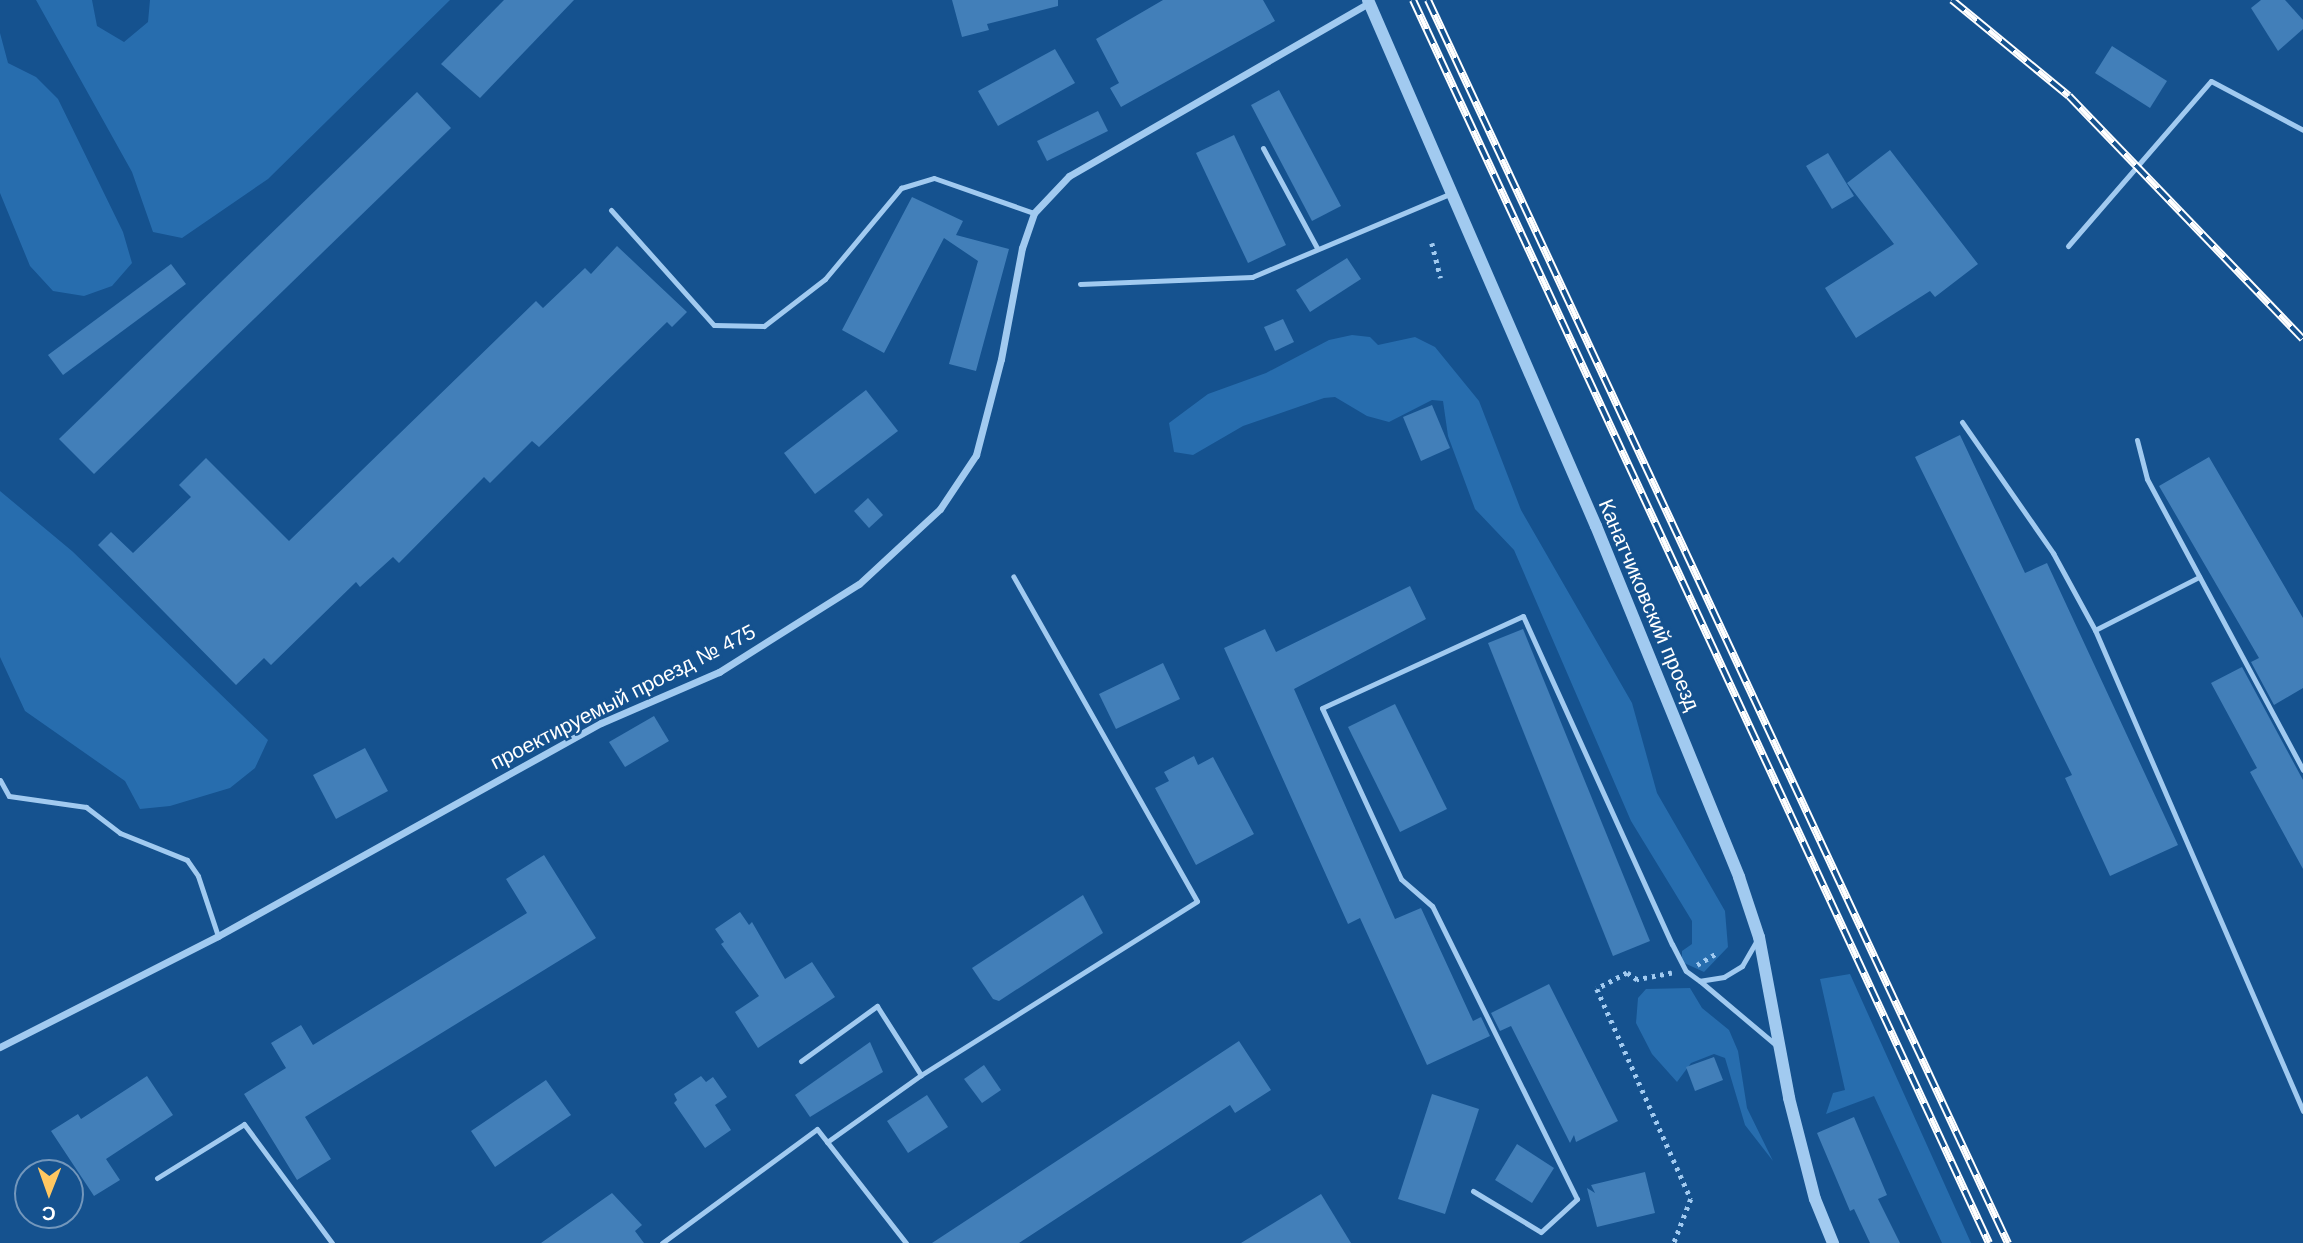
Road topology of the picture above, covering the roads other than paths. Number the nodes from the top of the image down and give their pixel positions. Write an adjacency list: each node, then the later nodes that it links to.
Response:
1 (1368, 1): 4 (street, Канатчиковский проезд); 6 (street, проектируемый проезд № 475)
2 (2303, 130): 7 (lane)
3 (1263, 148): 8 (lane)
4 (1451, 193): 8 (lane); 18 (street, Канатчиковский проезд)
5 (611, 210): 6 (lane)
6 (1034, 214): 17 (street, проектируемый проезд № 475)
7 (2068, 246)
8 (1317, 248): 9 (lane)
9 (1080, 284)
10 (1962, 422): 14 (lane)
11 (2137, 440): 13 (lane)
12 (1013, 576): 23 (lane)
13 (2199, 577): 14 (lane); 15 (lane)
14 (2095, 630): 24 (lane)
15 (2303, 770)
16 (0, 780): 17 (lane)
17 (218, 936): 20 (street, проектируемый проезд № 475)
18 (1759, 937): 19 (lane); 21 (street, Канатчиковский проезд)
19 (1700, 981): 21 (lane); 27 (lane)
20 (0, 1046)
21 (1780, 1049): 31 (street, Канатчиковский проезд)
22 (801, 1060): 23 (lane)
23 (921, 1074): 25 (lane)
24 (2303, 1111)
25 (827, 1142): 29 (lane); 30 (lane)
26 (157, 1178): 28 (lane)
27 (1473, 1191)
28 (331, 1243)
29 (663, 1243)
30 (906, 1243)
31 (1833, 1243)

